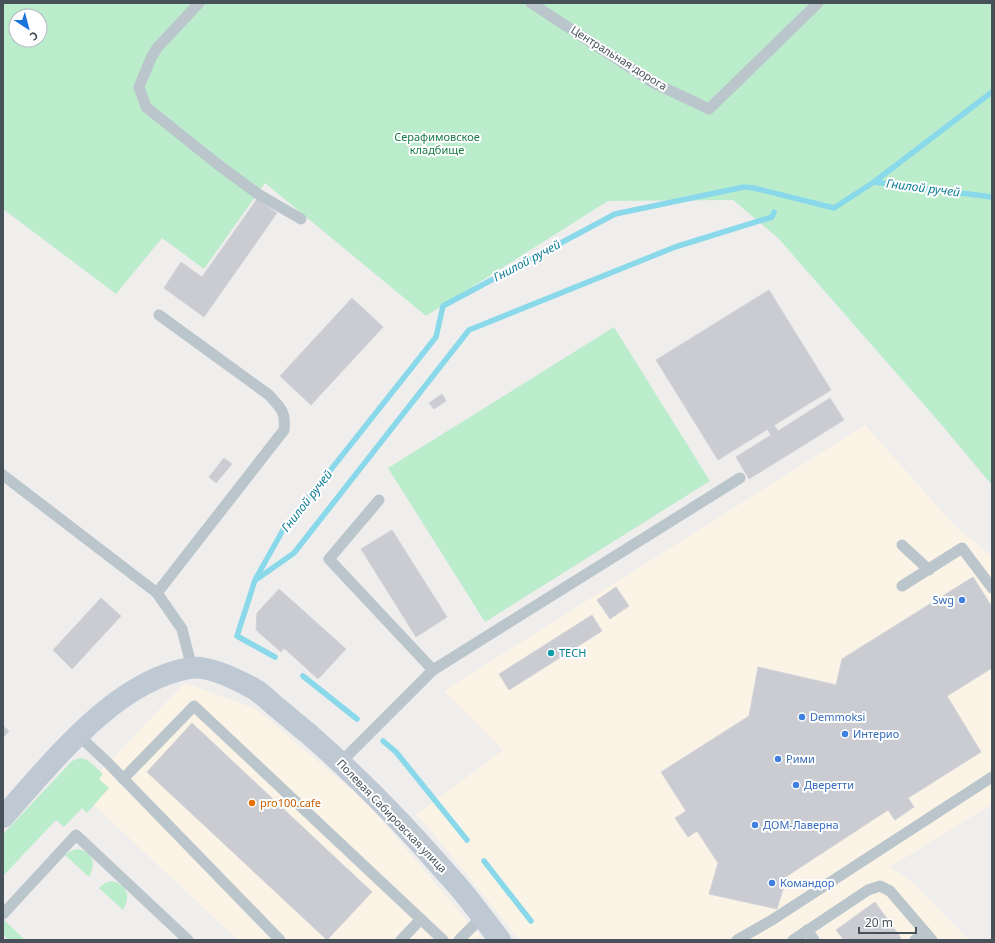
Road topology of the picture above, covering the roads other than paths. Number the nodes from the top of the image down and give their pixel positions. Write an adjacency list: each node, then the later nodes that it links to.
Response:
1 (199, 3): 4 (lane)
2 (531, 3): 3 (lane, Центральная дорога)
3 (818, 3)
4 (301, 219)
5 (159, 315): 13 (lane)
6 (3, 475): 13 (lane)
7 (740, 478): 15 (lane)
8 (379, 500): 15 (lane)
9 (902, 546): 10 (lane)
10 (929, 570): 11 (lane); 12 (lane)
11 (902, 586)
12 (992, 588)
13 (157, 593): 14 (lane)
14 (192, 668): 16 (street, Полевая Сабировская улица); 17 (street, Полевая Сабировская улица)
15 (433, 670): 17 (lane)
16 (78, 735): 19 (lane); 20 (street, Полевая Сабировская улица)
17 (341, 762): 22 (street, Полевая Сабировская улица)
18 (992, 777): 32 (lane)
19 (122, 779): 23 (lane); 27 (lane)
20 (3, 817)
21 (3, 914): 26 (lane)
22 (482, 917): 30 (lane); 31 (street, Полевая Сабировская улица)
23 (421, 919): 28 (lane); 29 (lane)
24 (807, 930): 25 (lane); 33 (lane); 34 (lane)
25 (929, 936): 35 (lane)
26 (188, 940)
27 (280, 940)
28 (401, 940)
29 (442, 940)
30 (459, 940)
31 (500, 940)
32 (737, 940)
33 (793, 940)
34 (814, 940)
35 (915, 940)

